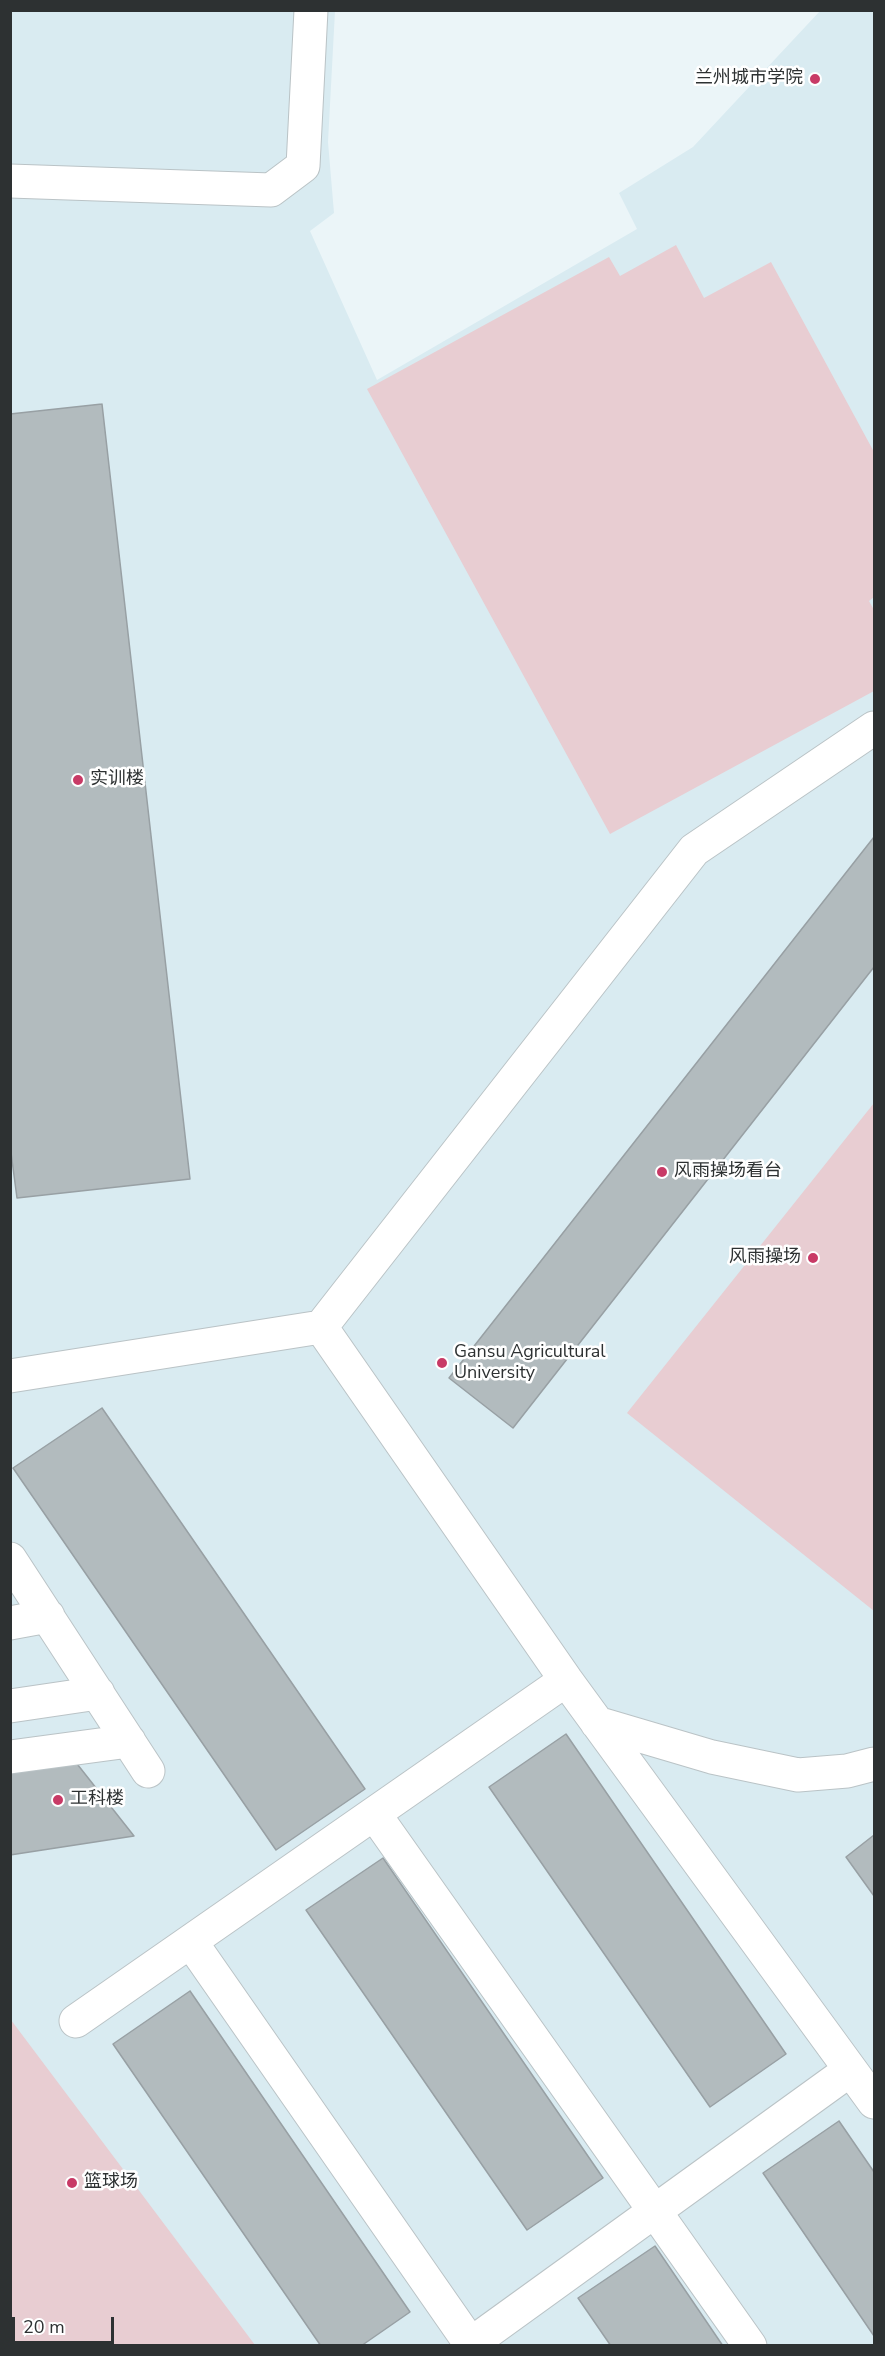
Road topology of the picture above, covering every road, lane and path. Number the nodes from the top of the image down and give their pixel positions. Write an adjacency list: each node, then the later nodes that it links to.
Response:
1 (311, 10): 2 (lane)
2 (10, 181)
3 (874, 728): 4 (lane)
4 (321, 1327): 5 (lane); 9 (lane)
5 (10, 1376)
6 (10, 1559): 7 (lane)
7 (48, 1616): 8 (lane); 10 (lane)
8 (10, 1623)
9 (566, 1680): 12 (lane); 17 (lane)
10 (98, 1693): 11 (lane); 13 (lane)
11 (10, 1706)
12 (597, 1723): 15 (lane); 20 (lane)
13 (129, 1741): 14 (lane); 16 (lane)
14 (10, 1757)
15 (874, 1764)
16 (148, 1771)
17 (375, 1815): 18 (lane); 22 (lane)
18 (191, 1942): 19 (lane); 23 (lane)
19 (76, 2021)
20 (850, 2070): 21 (lane); 22 (lane)
21 (874, 2102)
22 (654, 2210): 23 (lane); 24 (lane)
23 (470, 2345)
24 (750, 2346)

